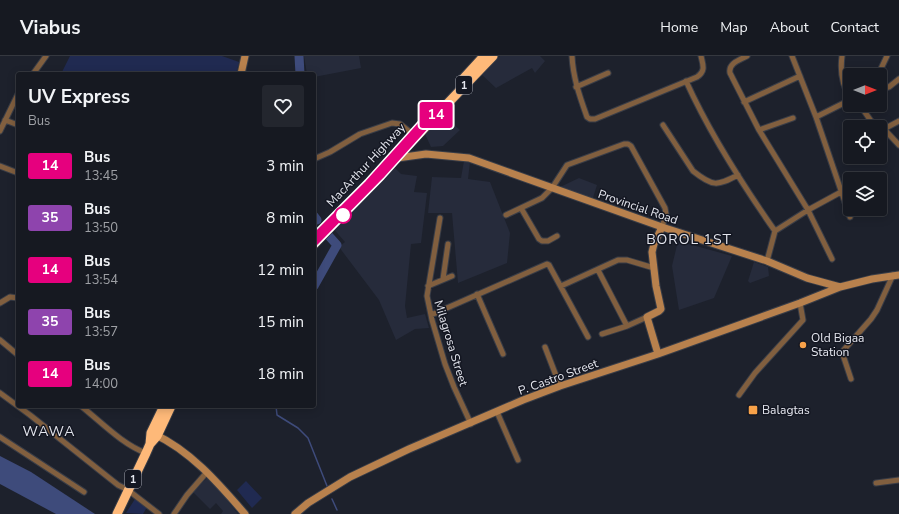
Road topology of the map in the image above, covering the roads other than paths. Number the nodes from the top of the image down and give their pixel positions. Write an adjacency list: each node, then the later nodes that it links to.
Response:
1 (46, 56): 12 (street)
2 (245, 56): 13 (main road)
3 (484, 56): 34 (highway, MacArthur Highway / 1)
4 (493, 56): 34 (highway, MacArthur Highway / 1)
5 (572, 56): 19 (street)
6 (701, 56): 17 (street)
7 (747, 56): 22 (street)
8 (792, 56): 15 (street)
9 (842, 56): 18 (street)
10 (887, 56): 11 (street)
11 (881, 68)
12 (34, 72)
13 (241, 72)
14 (608, 73): 19 (street)
15 (800, 76): 22 (street); 24 (street)
16 (899, 79): 20 (street)
17 (686, 81): 19 (street); 40 (street)
18 (843, 84)
19 (576, 87)
20 (887, 88)
21 (16, 98): 26 (street)
22 (744, 102): 31 (street)
23 (843, 103): 24 (street)
24 (816, 117): 42 (street)
25 (793, 118): 31 (street)
26 (5, 120): 28 (street); 32 (street)
27 (899, 121): 30 (street)
28 (16, 124)
29 (662, 125): 40 (street)
30 (887, 127)
31 (759, 130): 44 (street)
32 (0, 131)
33 (887, 132): 35 (street)
34 (414, 135): 36 (highway, MacArthur Highway / 1); 37 (street)
35 (899, 145)
36 (395, 157): 41 (main road, Provincial Road); 50 (highway, MacArthur Highway / 1)
37 (316, 159)
38 (0, 166): 39 (street)
39 (16, 172)
40 (738, 175): 49 (street)
41 (552, 188): 43 (street); 48 (main road, Provincial Road); 48 (street)
42 (841, 192): 44 (street); 47 (street)
43 (521, 208): 45 (street); 51 (street)
44 (808, 210): 49 (street); 53 (street)
45 (506, 215)
46 (440, 218): 60 (street, Milagrosa Street)
47 (850, 218)
48 (662, 227): 54 (main road, Provincial Road); 55 (main road)
49 (776, 231): 54 (street)
50 (321, 233)
51 (557, 236)
52 (448, 244): 59 (street)
53 (832, 259)
54 (766, 261): 62 (main road, Provincial Road)
55 (654, 268): 56 (street); 68 (main road)
56 (598, 270): 61 (street); 69 (street)
57 (896, 275): 62 (main road, Provincial Road); 77 (street)
58 (452, 276): 59 (street)
59 (443, 279): 60 (street)
60 (428, 286): 67 (street, Milagrosa Street)
61 (561, 286): 63 (street); 71 (street)
62 (840, 287): 66 (main road, P. Castro Street)
63 (477, 294): 67 (street); 75 (street)
64 (16, 298): 65 (street)
65 (0, 303)
66 (800, 303): 76 (main road, P. Castro Street); 80 (street)
67 (431, 315): 87 (street, Milagrosa Street)
68 (647, 317): 69 (street); 76 (main road)
69 (627, 326): 70 (street)
70 (602, 334)
71 (588, 337)
72 (1, 343): 74 (street)
73 (545, 347): 78 (street)
74 (16, 354)
75 (503, 354)
76 (658, 354): 78 (main road, P. Castro Street)
77 (851, 379)
78 (560, 386): 86 (main road, P. Castro Street)
79 (0, 393): 81 (street)
80 (739, 395)
81 (16, 405)
82 (20, 408): 95 (street)
83 (84, 408): 90 (street)
84 (163, 408): 88 (highway, 1)
85 (170, 408): 88 (highway, 1)
86 (497, 412): 87 (main road, P. Castro Street); 91 (street)
87 (471, 424): 101 (main road, P. Castro Street)
88 (154, 435): 90 (highway, 1); 92 (main road)
89 (0, 437): 96 (street)
90 (148, 448): 95 (highway, 1)
91 (518, 460)
92 (207, 472): 99 (street); 100 (main road)
93 (899, 480): 94 (street)
94 (876, 483)
95 (128, 490): 97 (highway, 1); 98 (street)
96 (84, 492)
97 (119, 513)
98 (159, 514)
99 (174, 514)
100 (245, 514)
101 (295, 514)

